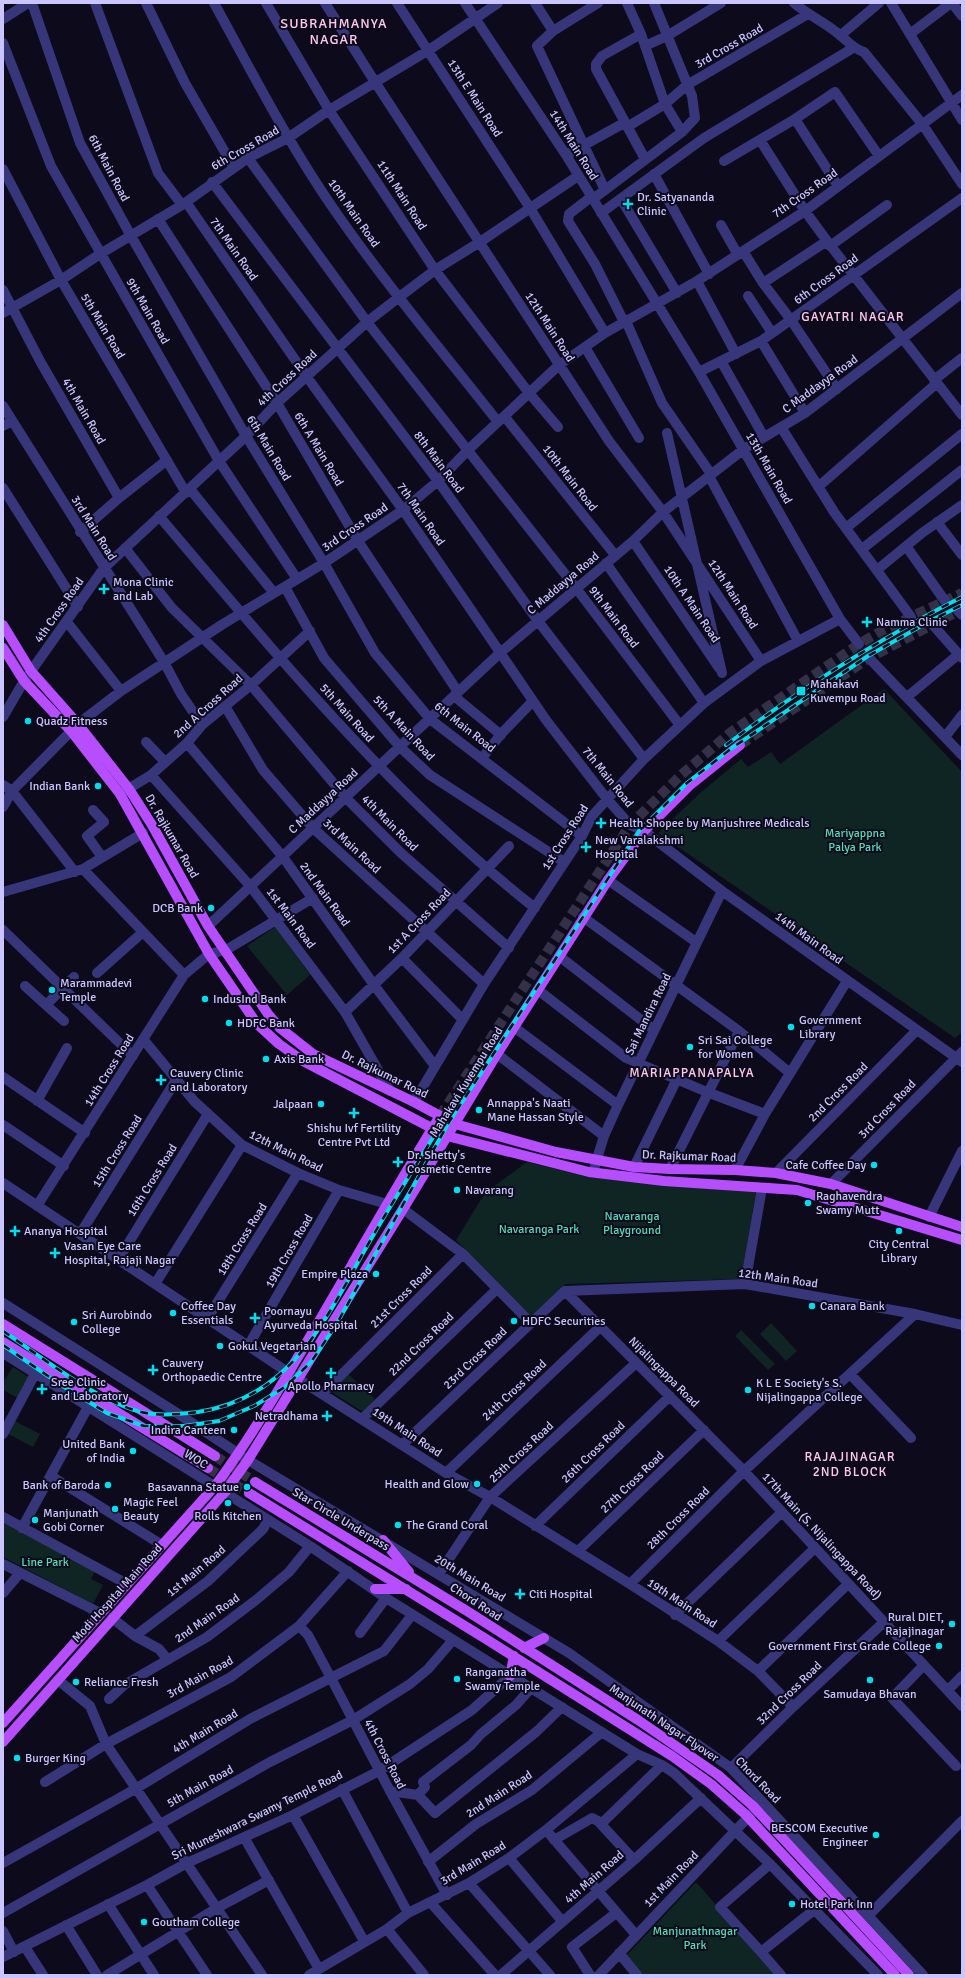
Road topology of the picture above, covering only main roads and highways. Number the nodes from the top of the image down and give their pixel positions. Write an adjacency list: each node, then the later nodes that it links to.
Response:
1 (3, 625): 3 (main road, Dr. Rajkumar Road)
2 (3, 648): 3 (main road, Dr. Rajkumar Road)
3 (75, 727): 5 (main road, Dr. Rajkumar Road)
4 (740, 745): 9 (main road, Mahakavi Kuvempu Road)
5 (124, 791): 6 (main road, Dr. Rajkumar Road); 7 (main road, Dr. Rajkumar Road)
6 (152, 825): 7 (main road); 8 (main road, Dr. Rajkumar Road)
7 (143, 833): 10 (main road, Dr. Rajkumar Road)
8 (440, 1116): 9 (main road, Dr. Rajkumar Road); 10 (main road, Mahakavi Kuvempu Road)
9 (455, 1124): 11 (main road, Mahakavi Kuvempu Road); 12 (main road, Dr. Rajkumar Road)
10 (432, 1129): 11 (main road, Dr. Rajkumar Road); 16 (main road, Mahakavi Kuvempu Road)
11 (447, 1136): 13 (main road, Dr. Rajkumar Road); 18 (main road, Mahakavi Kuvempu Road)
12 (962, 1227)
13 (962, 1240)
14 (3, 1324): 17 (main road)
15 (3, 1342): 19 (main road)
16 (239, 1454): 30 (main road, Modi Hospital Main Road)
17 (215, 1456)
18 (248, 1460): 31 (main road, Modi Hospital Main Road)
19 (208, 1468)
20 (255, 1482): 23 (main road, Star Circle Underpass)
21 (249, 1493): 25 (main road, Star Circle Underpass)
22 (383, 1540): 23 (main road)
23 (414, 1578): 27 (main road, Chord Road)
24 (375, 1589): 25 (main road)
25 (406, 1589): 28 (main road)
26 (544, 1638): 27 (main road)
27 (524, 1648): 32 (main road, Manjunath Nagar Flyover)
28 (514, 1656): 29 (main road); 33 (main road, Manjunath Nagar Flyover)
29 (510, 1676)
30 (3, 1723)
31 (3, 1742)
32 (915, 1973)
33 (894, 1975)

